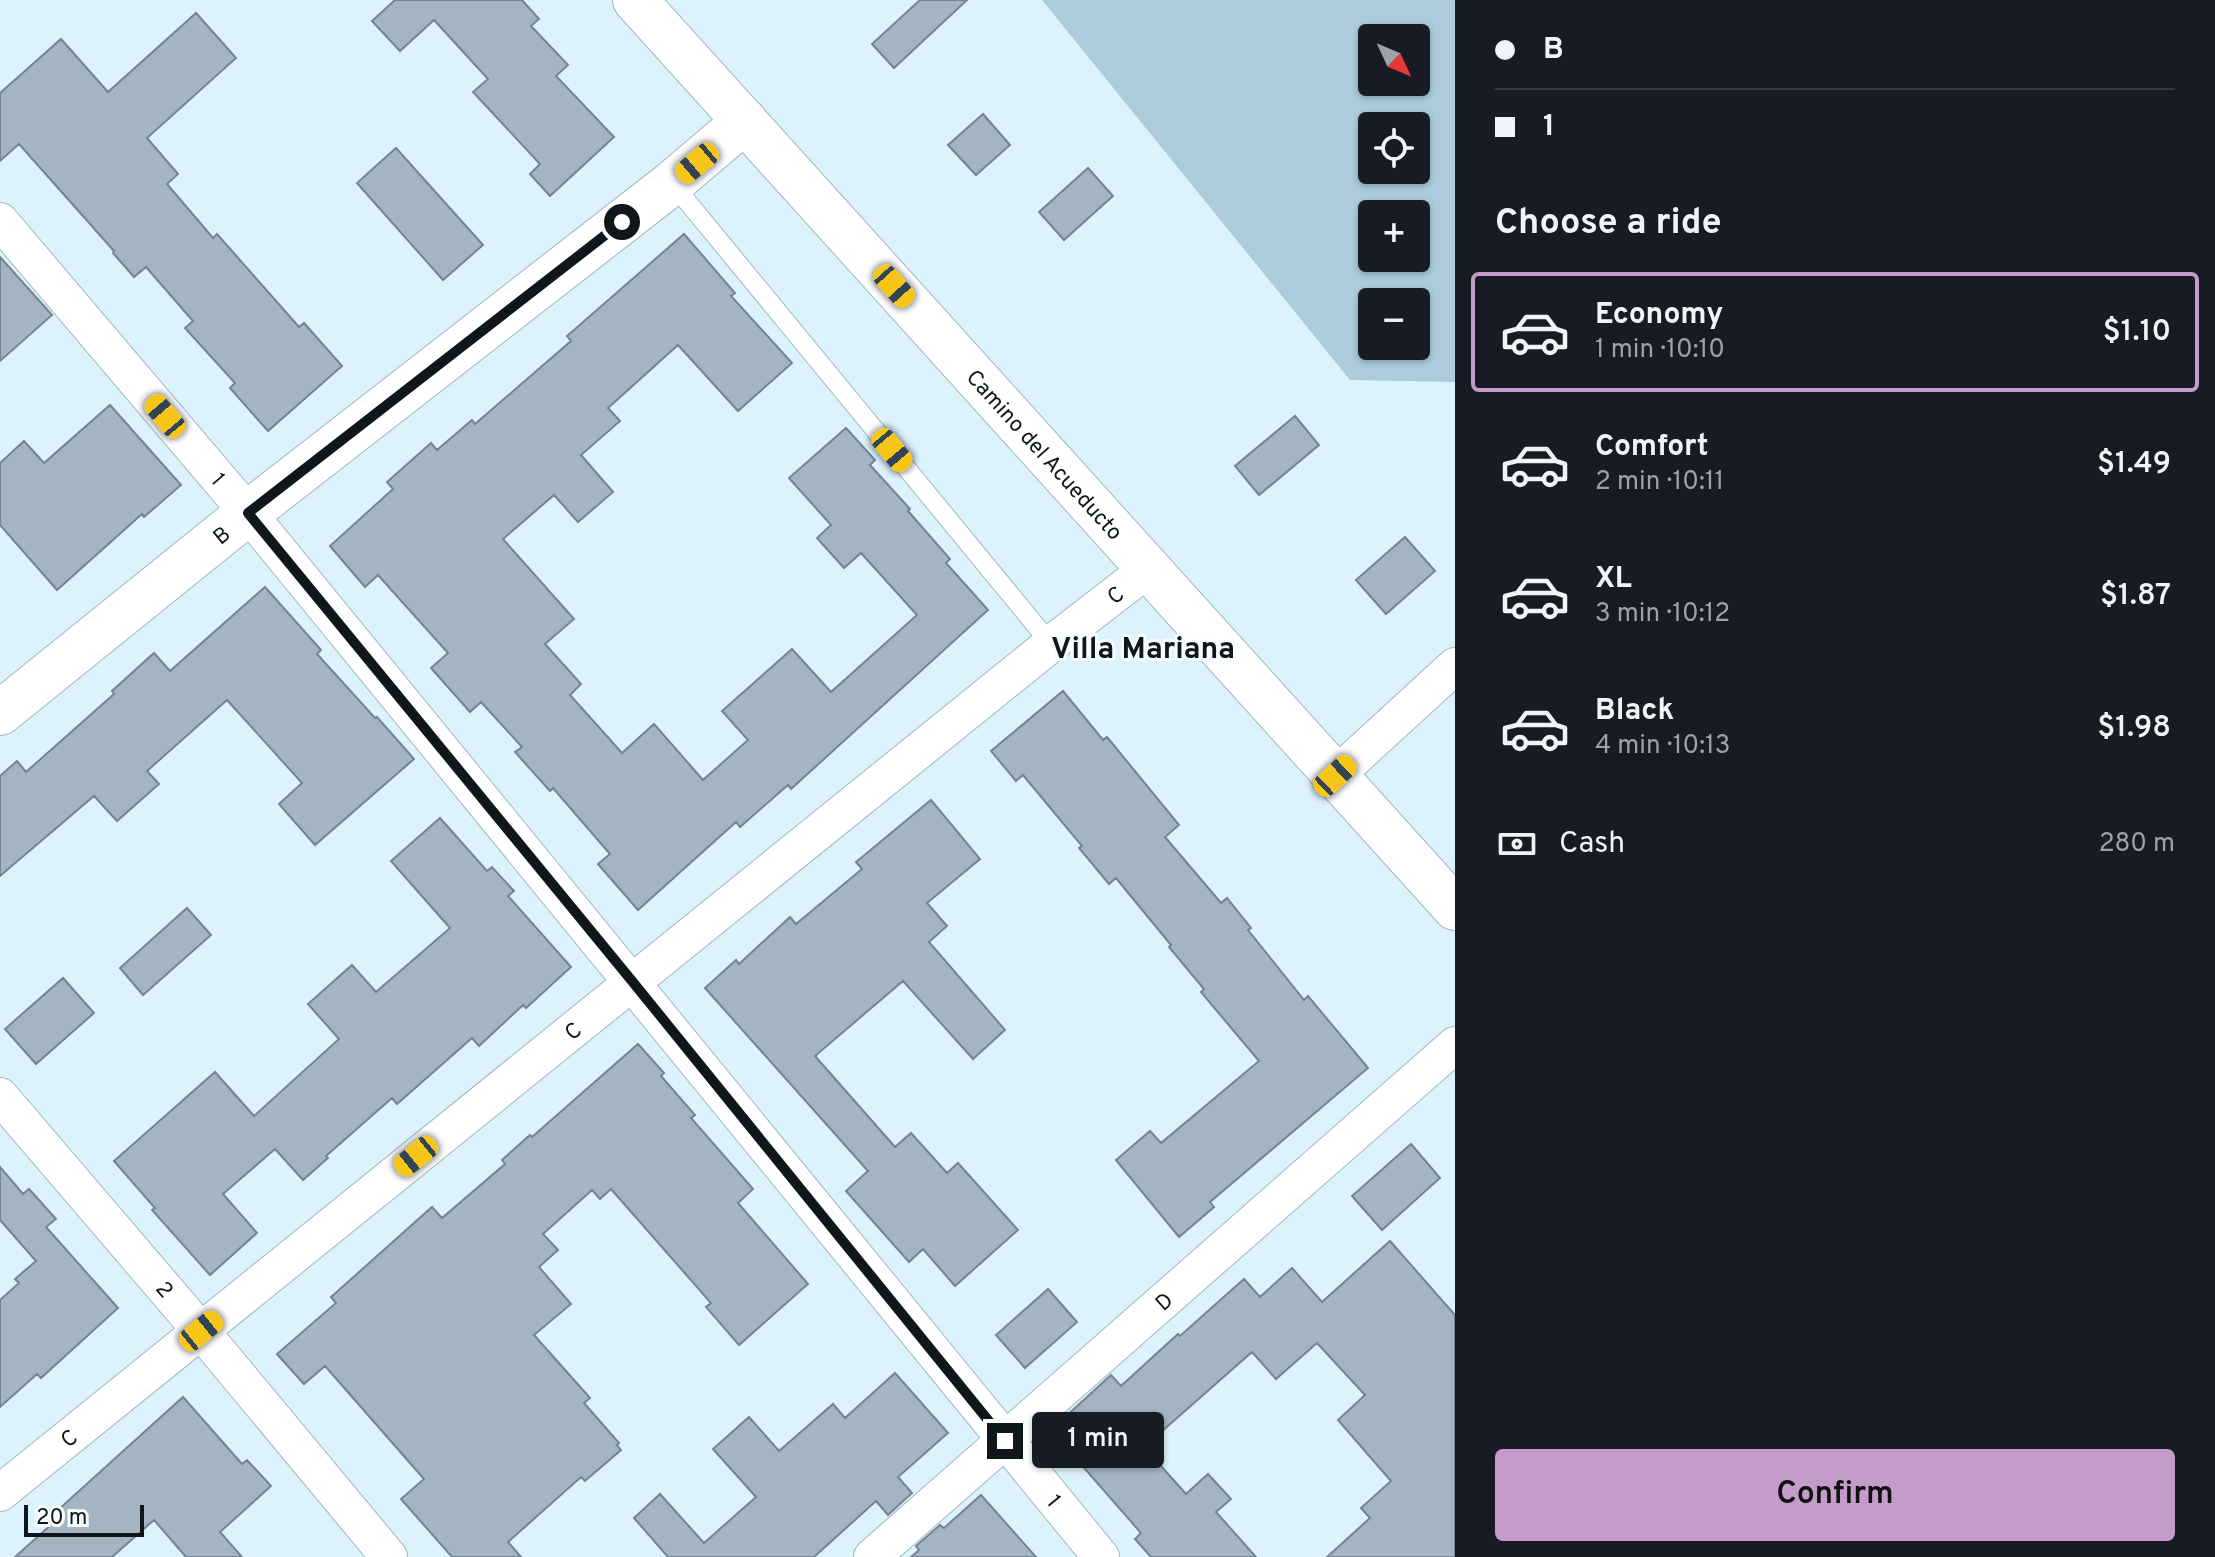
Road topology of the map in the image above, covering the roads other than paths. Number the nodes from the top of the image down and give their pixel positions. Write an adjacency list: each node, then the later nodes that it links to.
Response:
1 (635, 0): 2 (main road, Camino del Acueducto)
2 (745, 121): 3 (main road, B); 6 (main road, Camino del Acueducto)
3 (672, 183): 5 (main road, B); 7 (lane)
4 (0, 221): 5 (street, 1)
5 (248, 513): 9 (main road, B); 12 (street, 1)
6 (1148, 569): 7 (street, C); 10 (main road, Camino del Acueducto)
7 (1051, 644): 12 (street, C)
8 (1455, 666): 10 (street)
9 (0, 713)
10 (1335, 776): 11 (main road, Camino del Acueducto)
11 (1455, 908)
12 (632, 981): 15 (street, C); 16 (street, 1)
13 (1455, 1045): 16 (street, D)
14 (0, 1096): 15 (street, 2)
15 (201, 1331): 17 (street, C); 18 (street, 2)
16 (1005, 1441): 19 (street, D); 20 (street, 1)
17 (0, 1493)
18 (389, 1557)
19 (872, 1557)
20 (1101, 1557)

